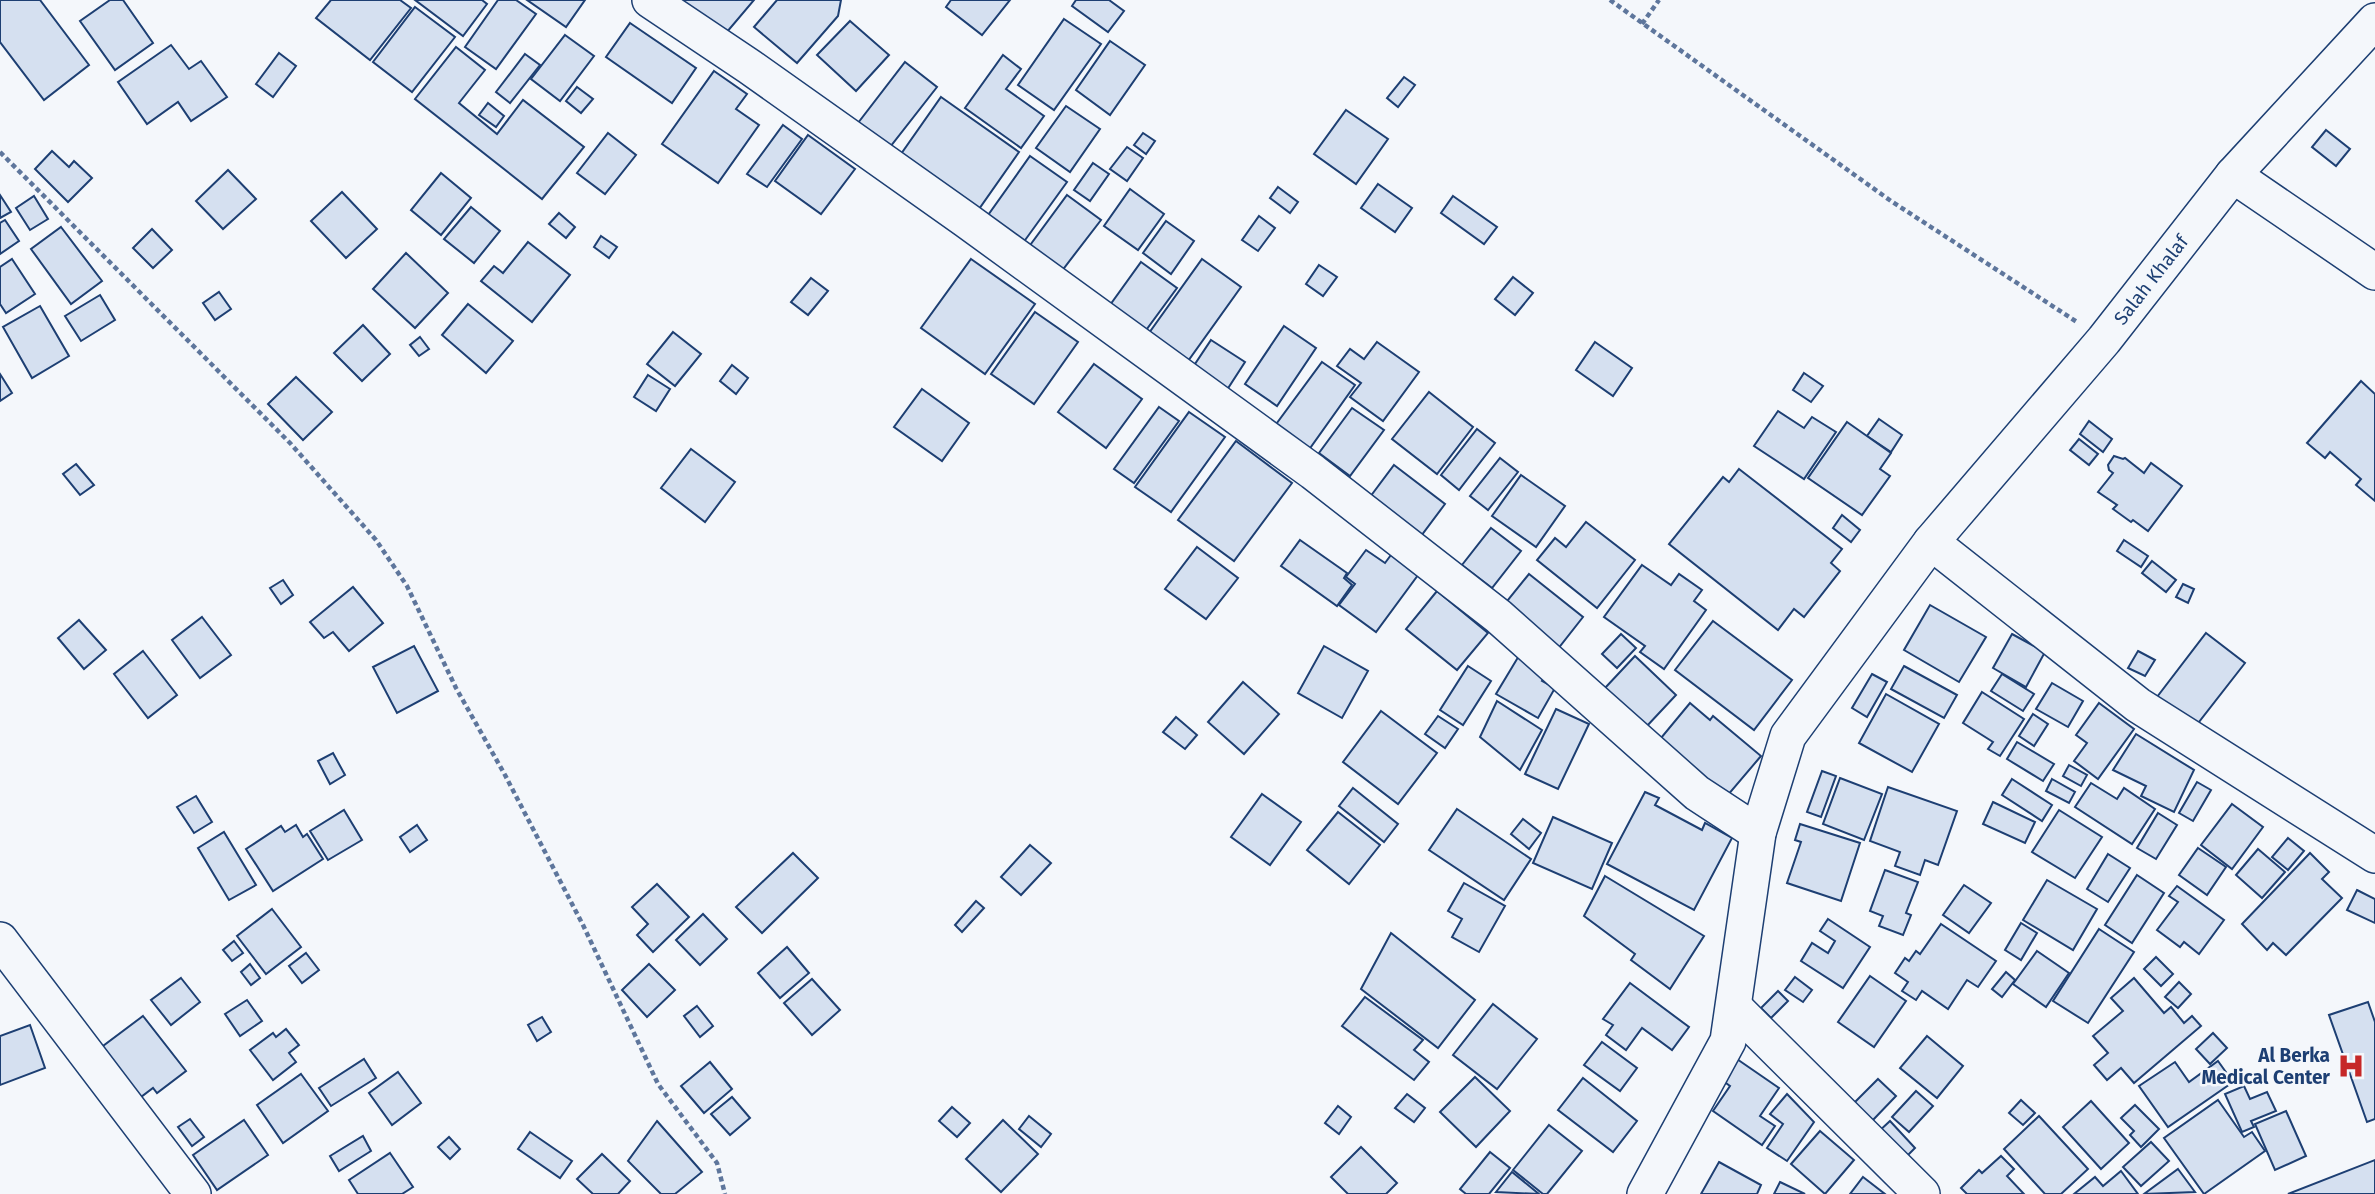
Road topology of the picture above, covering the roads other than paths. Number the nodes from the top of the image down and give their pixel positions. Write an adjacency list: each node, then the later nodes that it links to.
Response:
1 (650, 0): 6 (street)
2 (2375, 21): 3 (street, Salah Khalaf)
3 (2233, 175): 4 (street); 5 (street, Salah Khalaf)
4 (2375, 272)
5 (1931, 542): 6 (street, Salah Khalaf); 7 (street)
6 (1758, 833): 9 (street, Salah Khalaf)
7 (2375, 855)
8 (0, 940): 10 (street)
9 (1734, 1007): 11 (street, Salah Khalaf); 12 (street)
10 (193, 1194)
11 (1645, 1194)
12 (1922, 1194)

